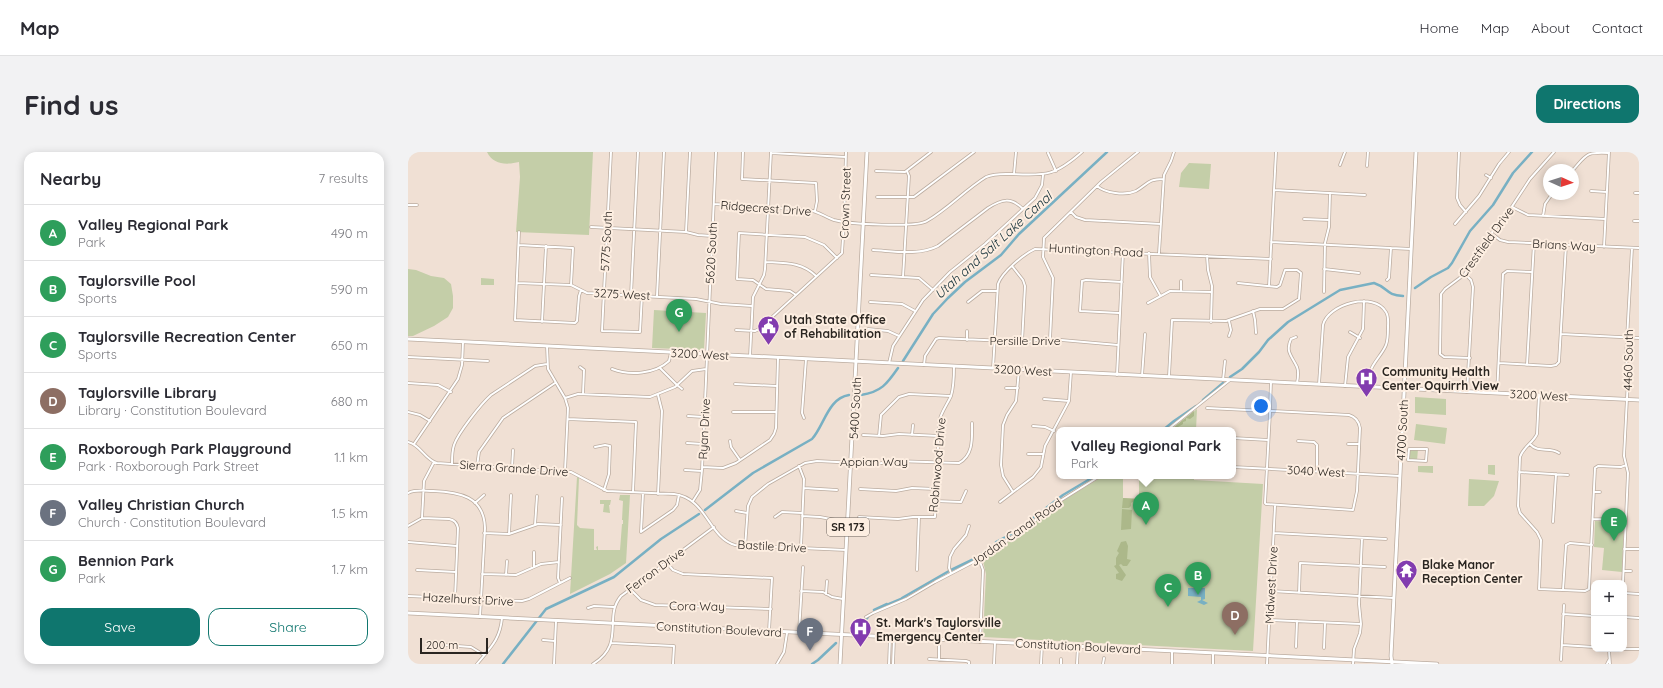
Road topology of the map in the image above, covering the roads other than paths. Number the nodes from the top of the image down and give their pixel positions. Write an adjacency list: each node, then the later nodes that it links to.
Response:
1 (611, 152): 70 (street, 5775 South)
2 (638, 152): 71 (street)
3 (664, 152): 72 (street)
4 (690, 152): 74 (street)
5 (716, 152): 49 (street, 5620 South)
6 (743, 152): 37 (street)
7 (846, 152): 25 (street, Crown Street)
8 (867, 152): 65 (main road, 5400 South / SR 173)
9 (931, 152): 30 (street)
10 (974, 152): 47 (street)
11 (1016, 152): 32 (street)
12 (1082, 152): 31 (street, Ridgecrest Drive)
13 (1138, 152): 38 (street)
14 (1174, 152): 36 (street)
15 (1276, 152): 39 (street)
16 (1345, 152): 27 (street)
17 (1368, 152): 28 (street)
18 (1416, 152): 89 (main road, 4700 South)
19 (1459, 152): 57 (street)
20 (1509, 152): 35 (street)
21 (1554, 152): 53 (street, Crestfield Drive)
22 (1609, 152): 26 (street); 41 (street)
23 (771, 153): 25 (street); 37 (street)
24 (1048, 153): 31 (street)
25 (846, 157): 64 (street, Crown Street)
26 (1579, 164)
27 (1340, 165)
28 (1367, 166)
29 (876, 171): 30 (street)
30 (907, 171): 47 (street)
31 (1056, 171): 33 (street, Ridgecrest Drive)
32 (1014, 174): 33 (street, Ridgecrest Drive); 68 (street, Ridgecrest Drive)
33 (1043, 175): 54 (street)
34 (1486, 175): 35 (street)
35 (1491, 178): 57 (street)
36 (1163, 179): 38 (street); 66 (street)
37 (770, 180): 52 (street); 55 (street)
38 (1097, 186): 56 (street)
39 (1274, 190): 42 (street); 78 (street)
40 (1591, 191): 41 (street)
41 (1607, 192): 60 (street)
42 (1330, 193): 45 (street); 61 (street)
43 (1635, 193): 44 (street)
44 (1639, 193)
45 (1365, 195)
46 (877, 197): 47 (street)
47 (908, 198): 68 (street)
48 (1548, 200): 58 (street)
49 (714, 204): 52 (street, Ridgecrest Drive); 77 (street, 5620 South)
50 (408, 205): 51 (street)
51 (417, 206)
52 (768, 207): 55 (street, Ridgecrest Drive); 76 (street)
53 (1512, 207): 58 (street); 75 (street, Crestfield Drive)
54 (1023, 210): 91 (street); 117 (street)
55 (815, 211): 64 (street, Ridgecrest Drive)
56 (1070, 212): 66 (street); 85 (street)
57 (1466, 212): 67 (street)
58 (1543, 216): 60 (street)
59 (1304, 219): 61 (street)
60 (1605, 219): 84 (street)
61 (1329, 220): 81 (street)
62 (1634, 221): 63 (street)
63 (1639, 221)
64 (844, 222): 65 (street, Ridgecrest Drive); 96 (street, Crown Street)
65 (864, 222): 68 (street, Ridgecrest Drive); 171 (main road, 5400 South / SR 173)
66 (1161, 224): 94 (street)
67 (1455, 224)
68 (906, 225): 91 (street)
69 (591, 227): 70 (street)
70 (607, 228): 71 (street); 122 (street, 5775 South)
71 (635, 229): 72 (street); 123 (street)
72 (660, 230): 74 (street); 127 (street)
73 (519, 232): 80 (street)
74 (686, 232): 77 (street)
75 (1491, 233): 79 (street, Brians Way); 103 (street, Crestfield Drive)
76 (767, 234): 96 (street); 98 (street); 114 (street)
77 (712, 236): 128 (street, 5620 South)
78 (1271, 242): 81 (street); 97 (street)
79 (1534, 243): 82 (street, Brians Way); 102 (street)
80 (519, 245): 83 (street); 109 (street)
81 (1325, 245): 86 (street); 100 (street)
82 (1566, 245): 84 (street, Brians Way); 147 (street)
83 (546, 246): 112 (street); 113 (street)
84 (1604, 247): 87 (street, Brians Way)
85 (1043, 248): 92 (street, Huntington Road); 99 (street, Huntington Road); 155 (street)
86 (1391, 248): 89 (street); 107 (street)
87 (1632, 248): 88 (street, Brians Way); 152 (street, 4460 South)
88 (1639, 248)
89 (1411, 249): 203 (main road, 4700 South)
90 (873, 250): 91 (street)
91 (905, 251): 106 (street)
92 (1123, 252): 93 (street, Huntington Road); 110 (street)
93 (1149, 253): 94 (street, Huntington Road); 126 (street)
94 (1160, 253): 95 (street, Huntington Road)
95 (1207, 256): 97 (street, Huntington Road); 120 (street)
96 (837, 258): 105 (street, Crown Street)
97 (1270, 259): 115 (street)
98 (766, 262): 105 (street); 114 (street)
99 (1012, 266): 118 (street, Huntington Road); 159 (street)
100 (1324, 269): 101 (street); 121 (street)
101 (1358, 272)
102 (1532, 272): 174 (street); 177 (street)
103 (1465, 274): 167 (street); 167 (street, Crestfield Drive)
104 (871, 275): 106 (street)
105 (816, 277): 125 (street, Crown Street)
106 (903, 277): 117 (street)
107 (1387, 280)
108 (1181, 281): 119 (street)
109 (517, 282): 112 (street, 3275 West); 138 (street)
110 (1122, 282): 136 (street); 136 (street)
111 (1238, 283): 115 (street)
112 (544, 284): 113 (street, 3275 West); 138 (street)
113 (571, 285): 116 (street, 3275 West)
114 (760, 285): 125 (street); 133 (street)
115 (1269, 286): 135 (street)
116 (581, 290): 122 (street, 3275 West); 138 (street)
117 (933, 290): 134 (street)
118 (997, 291): 131 (street); 157 (street, Huntington Road)
119 (1180, 291): 120 (street); 126 (street)
120 (1212, 292): 139 (street)
121 (1324, 292)
122 (604, 294): 123 (street, 3275 West); 124 (street, 5775 South)
123 (631, 295): 124 (street, 3275 West)
124 (642, 295): 127 (street, 3275 West)
125 (796, 295): 142 (street, Crown Street)
126 (1160, 295): 132 (street)
127 (657, 296): 128 (street, 3275 West)
128 (709, 301): 133 (street, 3275 West); 163 (street, 5620 South)
129 (1364, 301): 151 (street); 196 (street); 200 (street)
130 (870, 302): 134 (street)
131 (968, 302)
132 (1148, 302)
133 (752, 306): 142 (street)
134 (915, 311): 148 (street)
135 (1253, 311): 137 (street); 145 (street)
136 (1120, 313): 160 (street)
137 (1229, 321): 139 (street); 149 (street)
138 (542, 322)
139 (1212, 322): 188 (street)
140 (868, 329): 148 (street)
141 (736, 330): 142 (street)
142 (751, 331): 164 (street)
143 (967, 331): 156 (street)
144 (1350, 332): 151 (street)
145 (1256, 333)
146 (1145, 334): 187 (street)
147 (1561, 334): 152 (street); 177 (street)
148 (899, 336): 173 (street)
149 (1229, 336)
150 (1296, 337): 194 (street)
151 (1360, 338): 199 (street)
152 (1628, 338): 153 (street); 214 (street, 4460 South)
153 (1639, 338)
154 (408, 339): 158 (main road, 3200 West)
155 (1050, 339): 159 (street, Persille Drive); 160 (street, Persille Drive)
156 (967, 340): 157 (street, Persille Drive); 176 (street, Persille Drive)
157 (994, 341): 159 (street, Persille Drive); 181 (street, Huntington Road)
158 (463, 342): 161 (main road, 3200 West); 169 (street)
159 (1022, 342)
160 (1118, 345): 186 (street)
161 (547, 346): 162 (main road, 3200 West); 175 (street)
162 (671, 352): 163 (main road, 3200 West); 180 (street)
163 (706, 354): 164 (main road, 3200 West); 183 (street, Ryan Drive)
164 (750, 356): 166 (main road, 3200 West)
165 (408, 357): 169 (street)
166 (778, 358): 168 (main road, 3200 West); 198 (street)
167 (1470, 358): 206 (street)
168 (806, 359): 171 (main road, 3200 West); 224 (street)
169 (462, 360): 170 (street); 205 (street)
170 (488, 361)
171 (857, 362): 173 (main road, 3200 West); 257 (main road, 5400 South / SR 173)
172 (1225, 362): 189 (street)
173 (889, 363): 176 (main road, 3200 West)
174 (1499, 363): 177 (street); 207 (street)
175 (547, 364): 193 (street); 259 (street)
176 (924, 365): 178 (main road, 3200 West)
177 (1527, 365)
178 (954, 366): 181 (main road, 3200 West); 211 (street, Robinwood Drive)
179 (580, 367): 208 (street)
180 (660, 368): 182 (street); 197 (street)
181 (993, 368): 184 (main road, 3200 West)
182 (612, 369)
183 (706, 369): 197 (street); 223 (street, Ryan Drive)
184 (1019, 370): 185 (main road, 3200 West); 202 (street)
185 (1071, 372): 186 (main road, 3200 West); 216 (street)
186 (1117, 374): 187 (main road, 3200 West)
187 (1142, 376): 188 (main road, 3200 West)
188 (1169, 377): 189 (main road, 3200 West)
189 (1223, 380): 190 (main road, 3200 West)
190 (1231, 380): 191 (main road, 3200 West); 232 (street)
191 (1271, 382): 194 (main road, 3200 West); 218 (street)
192 (408, 383): 205 (street)
193 (555, 383): 212 (street); 261 (street)
194 (1298, 383): 196 (main road, 3200 West)
195 (734, 384): 198 (street)
196 (1320, 384): 199 (main road, 3200 West)
197 (677, 386): 204 (street); 209 (street)
198 (777, 386): 221 (street)
199 (1345, 386): 200 (main road, 3200 West)
200 (1368, 387): 203 (main road, 3200 West)
201 (1006, 388): 202 (street)
202 (1018, 388): 285 (street)
203 (1404, 388): 206 (main road, 3200 West); 275 (main road, 4700 South)
204 (682, 389)
205 (451, 392): 226 (street)
206 (1468, 392): 207 (main road, 3200 West)
207 (1497, 393): 210 (main road, 3200 West)
208 (583, 394): 209 (street); 212 (street)
209 (658, 395): 290 (street)
210 (1539, 395): 214 (main road, 3200 West); 248 (street)
211 (951, 396): 236 (street); 237 (street, Robinwood Drive)
212 (565, 398): 225 (street)
213 (1044, 399): 216 (street)
214 (1627, 400): 215 (main road, 3200 West); 260 (street, 4460 South)
215 (1639, 400)
216 (1070, 401): 230 (street)
217 (1207, 408): 218 (street)
218 (1270, 411): 239 (street); 247 (street)
219 (408, 412): 226 (street)
220 (733, 412): 221 (street)
221 (776, 412): 255 (street)
222 (688, 416): 223 (street)
223 (704, 417): 245 (street, Ryan Drive)
224 (804, 418)
225 (568, 419): 268 (street); 284 (street)
226 (430, 421): 244 (street)
227 (972, 423): 258 (street, Appian Way)
228 (913, 425): 235 (street)
229 (1033, 426): 233 (street)
230 (1056, 427)
231 (1056, 427): 233 (street)
232 (1171, 427)
233 (1054, 431): 254 (street)
234 (863, 435): 236 (street)
235 (912, 435): 236 (street); 237 (street)
236 (879, 436)
237 (939, 436): 258 (street, Robinwood Drive)
238 (1236, 438): 239 (street)
239 (1268, 440): 266 (street)
240 (730, 441): 255 (street)
241 (1298, 441): 270 (street)
242 (408, 442): 244 (street)
243 (687, 443): 245 (street)
244 (414, 444): 256 (street)
245 (703, 444): 265 (street, Ryan Drive)
246 (1348, 444): 247 (street)
247 (1360, 444): 272 (street)
248 (1530, 444): 252 (street); 271 (street)
249 (595, 447): 281 (street)
250 (1427, 449): 250 (street)
251 (513, 450): 264 (street)
252 (1559, 453)
253 (1028, 454): 254 (street)
254 (1044, 454): 285 (street)
255 (740, 460): 265 (street)
256 (434, 462): 259 (street, Sierra Grande Drive); 280 (street)
257 (852, 462): 258 (street, Appian Way); 262 (street, Appian Way); 329 (main road, 5400 South / SR 173)
258 (937, 463): 279 (street, Robinwood Drive)
259 (452, 464): 261 (street, Sierra Grande Drive)
260 (1626, 465): 286 (street); 310 (street, 4460 South)
261 (477, 466): 264 (street, Sierra Grande Drive)
262 (799, 466): 277 (street); 302 (street, Appian Way)
263 (1236, 467): 266 (street, 3040 West)
264 (512, 468): 268 (street, Sierra Grande Drive)
265 (702, 468): 269 (street, Ryan Drive)
266 (1267, 469): 270 (street, 3040 West); 300 (street)
267 (685, 470): 269 (street)
268 (565, 471): 281 (street, Sierra Grande Drive)
269 (702, 471): 296 (street, Ryan Drive)
270 (1317, 471): 272 (street, 3040 West)
271 (1519, 472): 273 (street); 352 (street)
272 (1358, 473): 275 (street, 3040 West); 300 (street)
273 (1556, 474): 274 (street); 311 (street)
274 (1568, 475)
275 (1400, 476): 362 (main road, 4700 South)
276 (1095, 479): 331 (street, Jordan Canal Road)
277 (804, 488): 282 (street); 303 (street)
278 (860, 489): 279 (street)
279 (936, 489): 297 (street, Robinwood Drive)
280 (423, 490): 288 (street); 299 (street); 307 (street)
281 (604, 490): 284 (street, Sierra Grande Drive)
282 (837, 490)
283 (966, 491): 297 (street)
284 (633, 492): 289 (street, Sierra Grande Drive)
285 (1014, 492): 298 (street)
286 (1594, 492): 287 (street); 308 (street)
287 (1600, 492)
288 (408, 493)
289 (643, 493): 290 (street, Sierra Grande Drive); 293 (street)
290 (658, 494): 293 (street, Sierra Grande Drive)
291 (484, 495): 299 (street)
292 (511, 495): 319 (street)
293 (679, 495): 296 (street, Sierra Grande Drive)
294 (537, 496): 312 (street)
295 (562, 498): 313 (street)
296 (693, 501): 316 (street, Bastile Drive)
297 (935, 501): 306 (street, Robinwood Drive)
298 (1000, 502)
299 (475, 503): 317 (street)
300 (1276, 506): 318 (street, Midwest Drive)
301 (736, 510): 302 (street)
302 (747, 513): 325 (street, Appian Way)
303 (802, 514): 304 (street); 309 (street); 326 (street)
304 (775, 517)
305 (859, 517): 306 (street, Robinwood Drive)
306 (919, 517): 340 (street)
307 (422, 518): 314 (street); 324 (street)
308 (1593, 519): 310 (street); 323 (street)
309 (836, 520)
310 (1626, 520): 327 (street, 4460 South)
311 (1553, 522)
312 (535, 524): 313 (street); 319 (street)
313 (561, 525): 333 (street)
314 (408, 526)
315 (969, 526): 344 (street)
316 (714, 527): 325 (street, Bastile Drive); 334 (street, Ferron Drive)
317 (484, 533): 319 (street); 345 (street)
318 (1274, 533): 320 (street); 354 (street, Midwest Drive)
319 (509, 534)
320 (1362, 538): 321 (street); 335 (street)
321 (1386, 539)
322 (408, 542): 324 (street)
323 (1592, 545): 352 (street); 352 (street)
324 (457, 546): 343 (street)
325 (745, 547): 326 (street, Bastile Drive)
326 (801, 547): 329 (street, Bastile Drive)
327 (1624, 548): 328 (street); 341 (street, 4460 South)
328 (1639, 549)
329 (847, 550): 364 (main road, 5400 South / SR 173)
330 (534, 552): 336 (street)
331 (979, 559): 344 (street, Jordan Canal Road); 391 (street)
332 (507, 561): 346 (street)
333 (559, 562): 336 (street); 350 (street)
334 (666, 562): 351 (street, Ferron Drive); 368 (street)
335 (1361, 566): 338 (street); 355 (street); 360 (street)
336 (534, 567): 346 (street)
337 (803, 567): 353 (street)
338 (1385, 567)
339 (417, 570): 343 (street)
340 (916, 570)
341 (1624, 571): 342 (street); 348 (street, 4460 South)
342 (1631, 571)
343 (456, 572): 361 (street)
344 (951, 573): 373 (street, Jordan Canal Road)
345 (482, 574): 346 (street); 363 (street)
346 (506, 575)
347 (570, 578): 350 (street, Hazelhurst Drive)
348 (1623, 580)
349 (827, 581): 357 (street)
350 (560, 583): 363 (street, Hazelhurst Drive)
351 (630, 589): 366 (street, Ferron Drive); 368 (street, Cora Way)
352 (1563, 590)
353 (802, 591): 357 (street); 385 (street)
354 (1271, 592): 355 (street); 377 (street, Midwest Drive)
355 (1299, 593): 360 (street)
356 (1627, 593): 358 (street)
357 (826, 594): 364 (street)
358 (1639, 594)
359 (408, 596): 361 (street, Hazelhurst Drive)
360 (1359, 597): 362 (street); 382 (street)
361 (454, 598): 363 (street, Hazelhurst Drive)
362 (1394, 598): 415 (main road, 4700 South)
363 (481, 599): 372 (street)
364 (844, 599): 386 (main road, 5400 South / SR 173)
365 (1564, 605): 370 (street)
366 (614, 607): 367 (street); 381 (street)
367 (588, 608)
368 (771, 608): 383 (street)
369 (408, 613): 372 (main road, Constitution Boulevard)
370 (1563, 614): 371 (street); 396 (street)
371 (1591, 616)
372 (480, 617): 375 (main road, Constitution Boulevard)
373 (866, 617)
374 (1627, 617): 376 (street)
375 (502, 618): 378 (main road, Constitution Boulevard); 406 (street)
376 (1639, 618)
377 (1270, 620): 379 (street); 407 (street, Midwest Drive)
378 (556, 621): 381 (main road, Constitution Boulevard); 389 (street)
379 (1297, 621): 380 (street); 398 (street)
380 (1325, 622): 382 (street); 400 (street)
381 (613, 624): 383 (main road, Constitution Boulevard); 393 (street)
382 (1361, 624): 411 (street)
383 (769, 632): 384 (main road, Constitution Boulevard)
384 (787, 633): 385 (main road, Constitution Boulevard); 420 (street)
385 (799, 633): 386 (main road, Constitution Boulevard)
386 (842, 635): 387 (main road, Constitution Boulevard); 421 (main road, 5400 South / SR 173)
387 (892, 638): 390 (main road, Constitution Boulevard); 422 (street); 423 (street)
388 (543, 640): 389 (street)
389 (555, 640): 417 (street)
390 (939, 640): 391 (main road, Constitution Boulevard); 412 (street)
391 (980, 642): 392 (main road, Constitution Boulevard)
392 (995, 642): 395 (main road, Constitution Boulevard); 425 (street)
393 (611, 643): 418 (street); 419 (street)
394 (444, 645): 406 (street)
395 (1042, 645): 397 (main road, Constitution Boulevard); 426 (street)
396 (1562, 645): 399 (street); 413 (street)
397 (1078, 646): 403 (main road, Constitution Boulevard); 428 (street)
398 (1296, 647)
399 (1591, 647)
400 (1324, 648)
401 (1627, 649): 402 (street)
402 (1639, 649)
403 (1172, 651): 405 (main road, Constitution Boulevard); 430 (street)
404 (1610, 652): 414 (street)
405 (1213, 653): 407 (main road, Constitution Boulevard); 431 (street)
406 (484, 655): 416 (street)
407 (1268, 655): 411 (main road, Constitution Boulevard); 432 (street, Midwest Drive)
408 (1104, 658): 429 (street)
409 (929, 659): 412 (street)
410 (1062, 659): 427 (street)
411 (1353, 659): 415 (main road, Constitution Boulevard); 433 (street)
412 (939, 660): 424 (street)
413 (1561, 660)
414 (1609, 660): 435 (street); 436 (street)
415 (1390, 663): 434 (main road, Constitution Boulevard)
416 (477, 664)
417 (554, 664)
418 (593, 664)
419 (673, 664)
420 (777, 664)
421 (840, 664)
422 (890, 664)
423 (893, 664)
424 (969, 664)
425 (994, 664)
426 (1041, 664)
427 (1061, 664)
428 (1077, 664)
429 (1103, 664)
430 (1172, 664)
431 (1213, 664)
432 (1267, 664)
433 (1353, 664)
434 (1437, 664)
435 (1607, 664)
436 (1610, 664)

